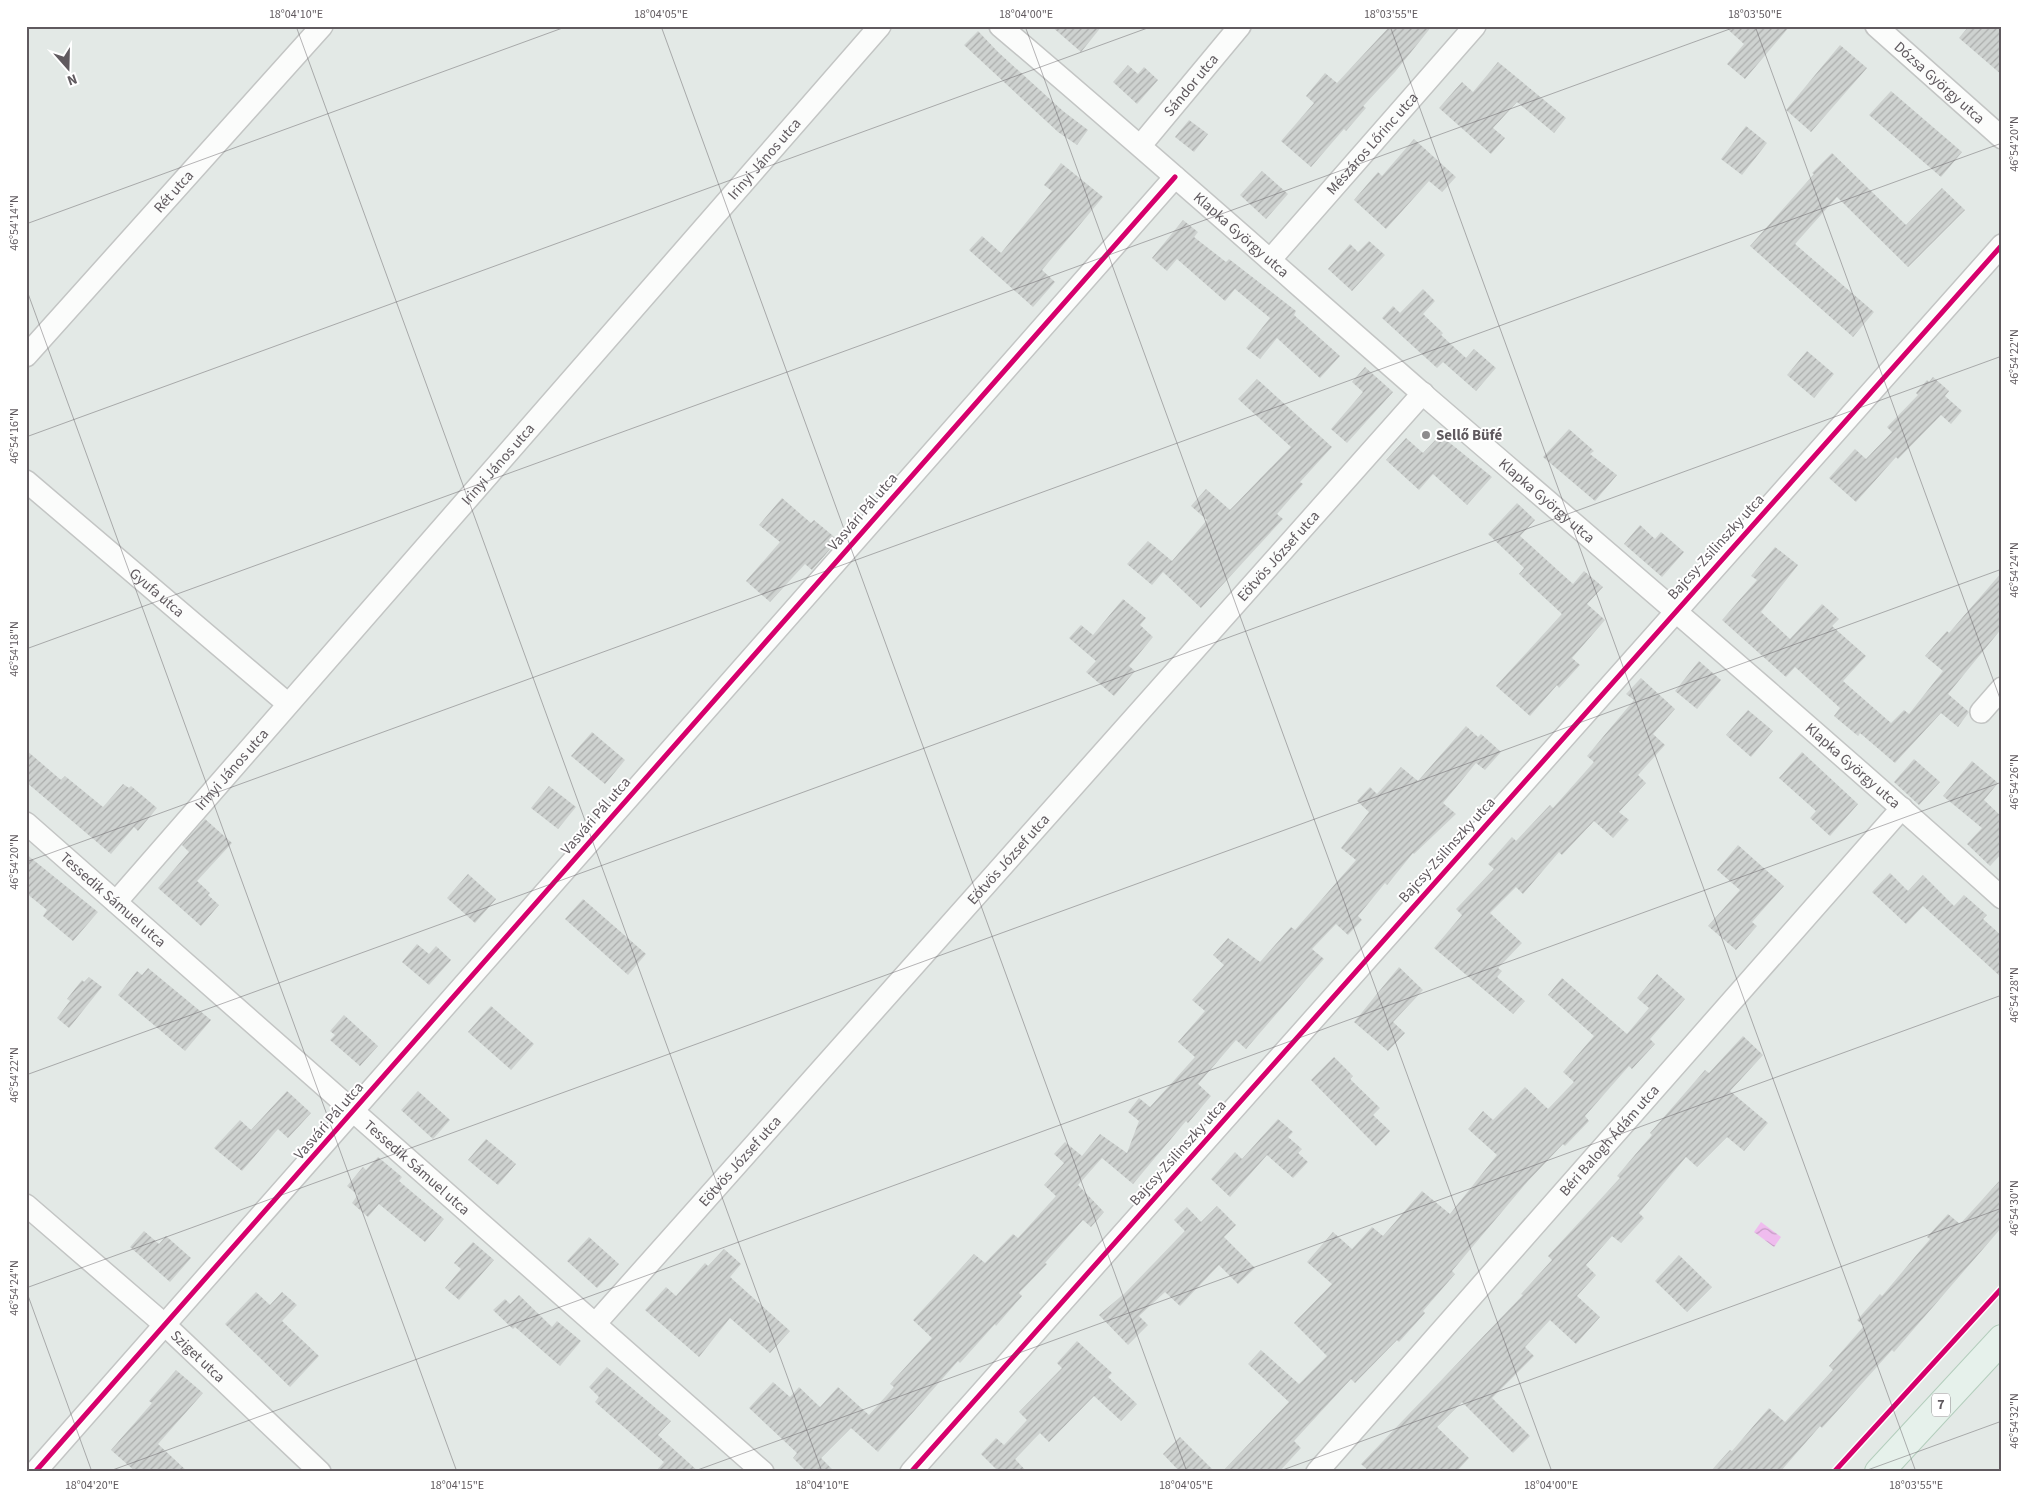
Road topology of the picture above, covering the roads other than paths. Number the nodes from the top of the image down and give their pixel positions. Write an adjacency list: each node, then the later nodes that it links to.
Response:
1 (322, 26): 12 (street, Rét utca)
2 (880, 26): 17 (street, Irinyi János utca)
3 (1000, 26): 8 (street, Klapka György utca)
4 (1240, 26): 8 (street, Sándor utca)
5 (1475, 26): 11 (street, Mészáros Lőrinc utca)
6 (1876, 26): 7 (street, Dózsa György utca)
7 (2002, 138)
8 (1141, 145): 9 (street, Klapka György utca)
9 (1175, 177): 11 (street, Klapka György utca); 23 (street, Vasvári Pál utca)
10 (2002, 245): 15 (street, Bajcsy-Zsilinszky utca)
11 (1270, 260): 13 (street, Klapka György utca)
12 (26, 356)
13 (1423, 393): 15 (street, Klapka György utca); 25 (street, Eötvös József utca)
14 (26, 480): 17 (street, Gyufa utca)
15 (1676, 611): 19 (street, Klapka György utca); 31 (street, Bajcsy-Zsilinszky utca)
16 (2002, 688): 18 (street)
17 (288, 704): 22 (street, Irinyi János utca)
18 (1981, 712)
19 (1902, 808): 21 (street, Klapka György utca); 32 (street, Béri Balogh Ádám utca)
20 (26, 823): 22 (street, Tessedik Sámuel utca)
21 (2002, 898)
22 (116, 902): 23 (street, Tessedik Sámuel utca)
23 (353, 1111): 25 (street, Tessedik Sámuel utca); 26 (street, Vasvári Pál utca)
24 (26, 1206): 26 (street, Sziget utca)
25 (595, 1324): 30 (street, Tessedik Sámuel utca)
26 (165, 1325): 28 (street, Vasvári Pál utca); 29 (street, Sziget utca)
27 (2002, 1339): 33 (main road, 7)
28 (35, 1472)
29 (320, 1472)
30 (762, 1472)
31 (911, 1472)
32 (1317, 1472)
33 (1880, 1472)

